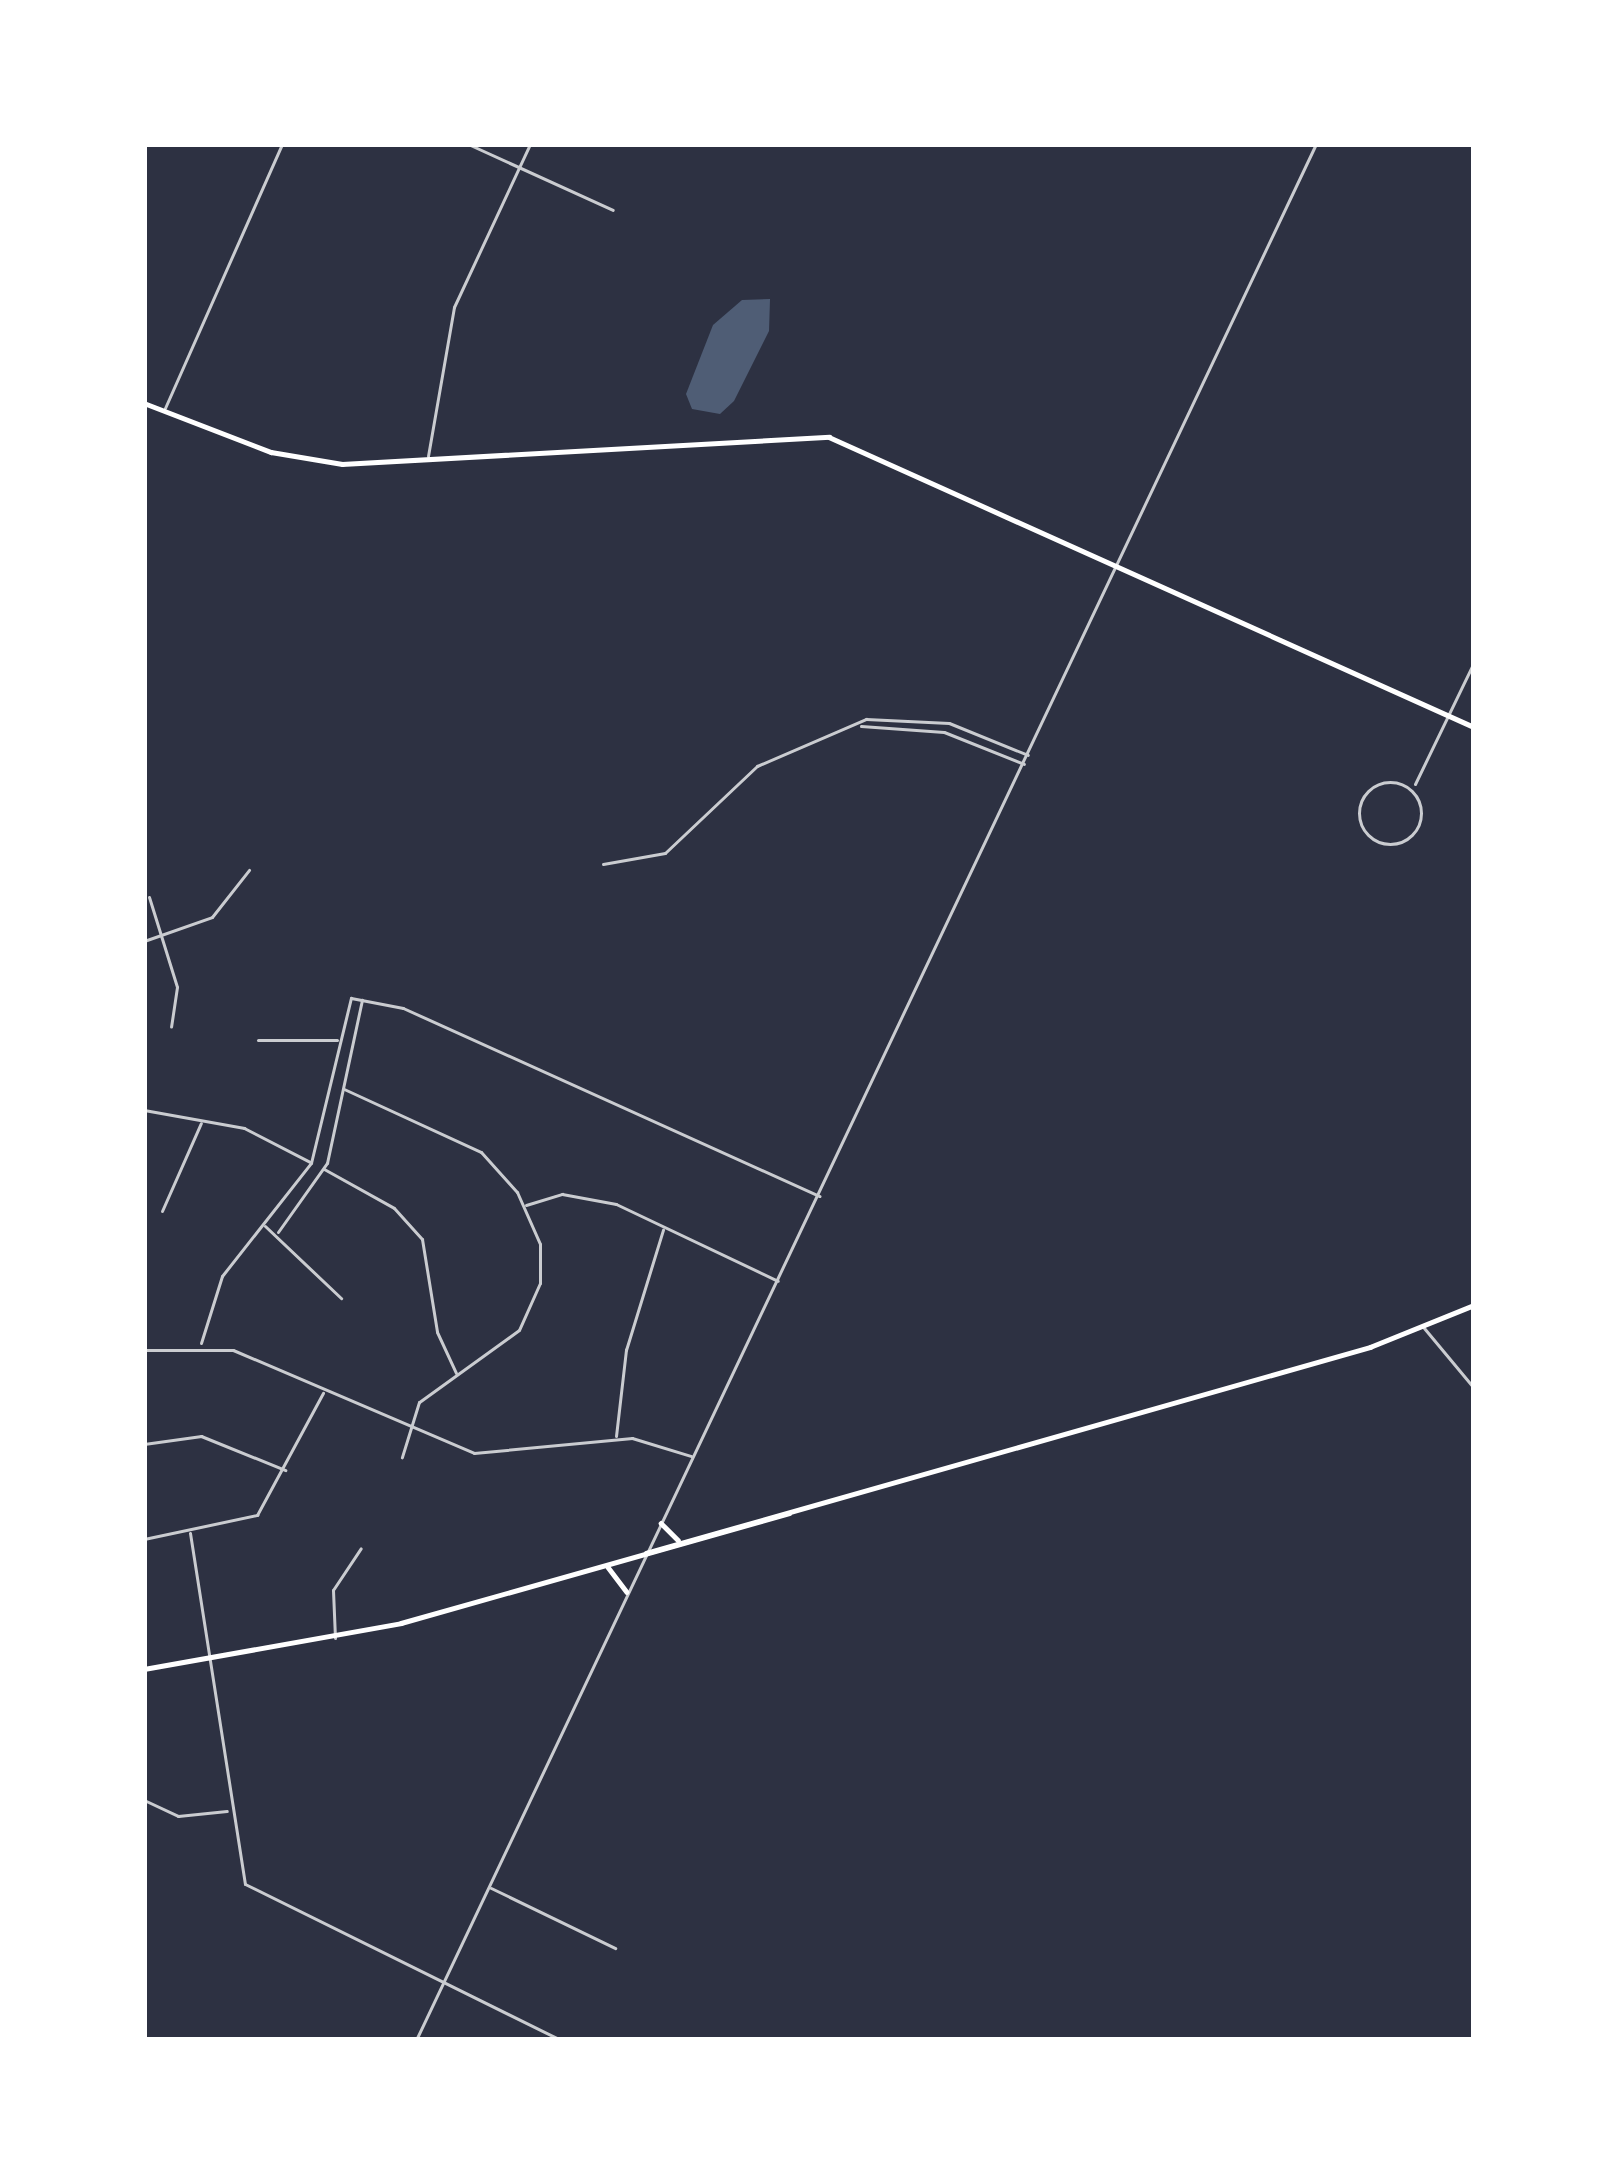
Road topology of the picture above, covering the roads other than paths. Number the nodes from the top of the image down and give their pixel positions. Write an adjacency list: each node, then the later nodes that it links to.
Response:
1 (282, 144): 8 (street)
2 (468, 144): 5 (street)
3 (530, 144): 5 (street)
4 (1316, 144): 10 (street)
5 (519, 167): 6 (street); 9 (street)
6 (613, 210)
7 (144, 403): 8 (main road)
8 (165, 410): 9 (main road)
9 (428, 456): 10 (main road)
10 (1118, 563): 12 (main road); 19 (street)
11 (1474, 662): 12 (street)
12 (1449, 715): 16 (main road); 21 (street)
13 (903, 718): 14 (street); 15 (street); 17 (street)
14 (949, 723): 18 (street); 19 (street)
15 (859, 725): 17 (street); 22 (street)
16 (1474, 727)
17 (903, 728): 18 (street)
18 (946, 732): 20 (street)
19 (1028, 754): 20 (street)
20 (1024, 764): 36 (street)
21 (1415, 784): 21 (street)
22 (603, 864)
23 (249, 870): 25 (street)
24 (149, 897): 25 (street)
25 (161, 935): 26 (street); 28 (street)
26 (144, 941)
27 (359, 998): 30 (street); 31 (street); 36 (street)
28 (171, 1027)
29 (258, 1040): 30 (street)
30 (339, 1040): 34 (street)
31 (344, 1089): 35 (street); 37 (street)
32 (144, 1110): 33 (street)
33 (201, 1122): 34 (street); 38 (street)
34 (311, 1163): 39 (street)
35 (324, 1169): 41 (street); 48 (street)
36 (818, 1196): 42 (street)
37 (525, 1206): 40 (street); 48 (street)
38 (162, 1211)
39 (263, 1226): 41 (street); 46 (street)
40 (664, 1227): 42 (street); 52 (street)
41 (278, 1232): 43 (street)
42 (778, 1281): 55 (street)
43 (341, 1298)
44 (1474, 1304): 45 (main road)
45 (1423, 1326): 49 (street); 57 (main road)
46 (201, 1343): 47 (street); 50 (street)
47 (144, 1351)
48 (456, 1373): 51 (street)
49 (1474, 1388)
50 (324, 1390): 51 (street); 56 (street)
51 (404, 1426): 52 (street); 54 (street)
52 (616, 1438): 55 (street)
53 (144, 1444): 56 (street)
54 (402, 1457)
55 (694, 1457): 58 (street)
56 (287, 1471): 59 (street)
57 (794, 1513): 61 (main road); 63 (main road)
58 (661, 1523): 61 (main road); 63 (street)
59 (190, 1533): 60 (street); 67 (street)
60 (144, 1539)
61 (684, 1540): 63 (main road)
62 (362, 1548): 66 (street)
63 (646, 1553): 64 (main road); 65 (street)
64 (603, 1566): 65 (main road); 66 (main road)
65 (627, 1592): 73 (street)
66 (335, 1638): 67 (main road)
67 (208, 1660): 68 (main road); 72 (street)
68 (144, 1669)
69 (144, 1762): 70 (street)
70 (144, 1782)
71 (144, 1800): 72 (street)
72 (229, 1811): 75 (street)
73 (489, 1887): 74 (street); 75 (street)
74 (615, 1948)
75 (443, 1983): 76 (street); 77 (street)
76 (416, 2040)
77 (561, 2040)

